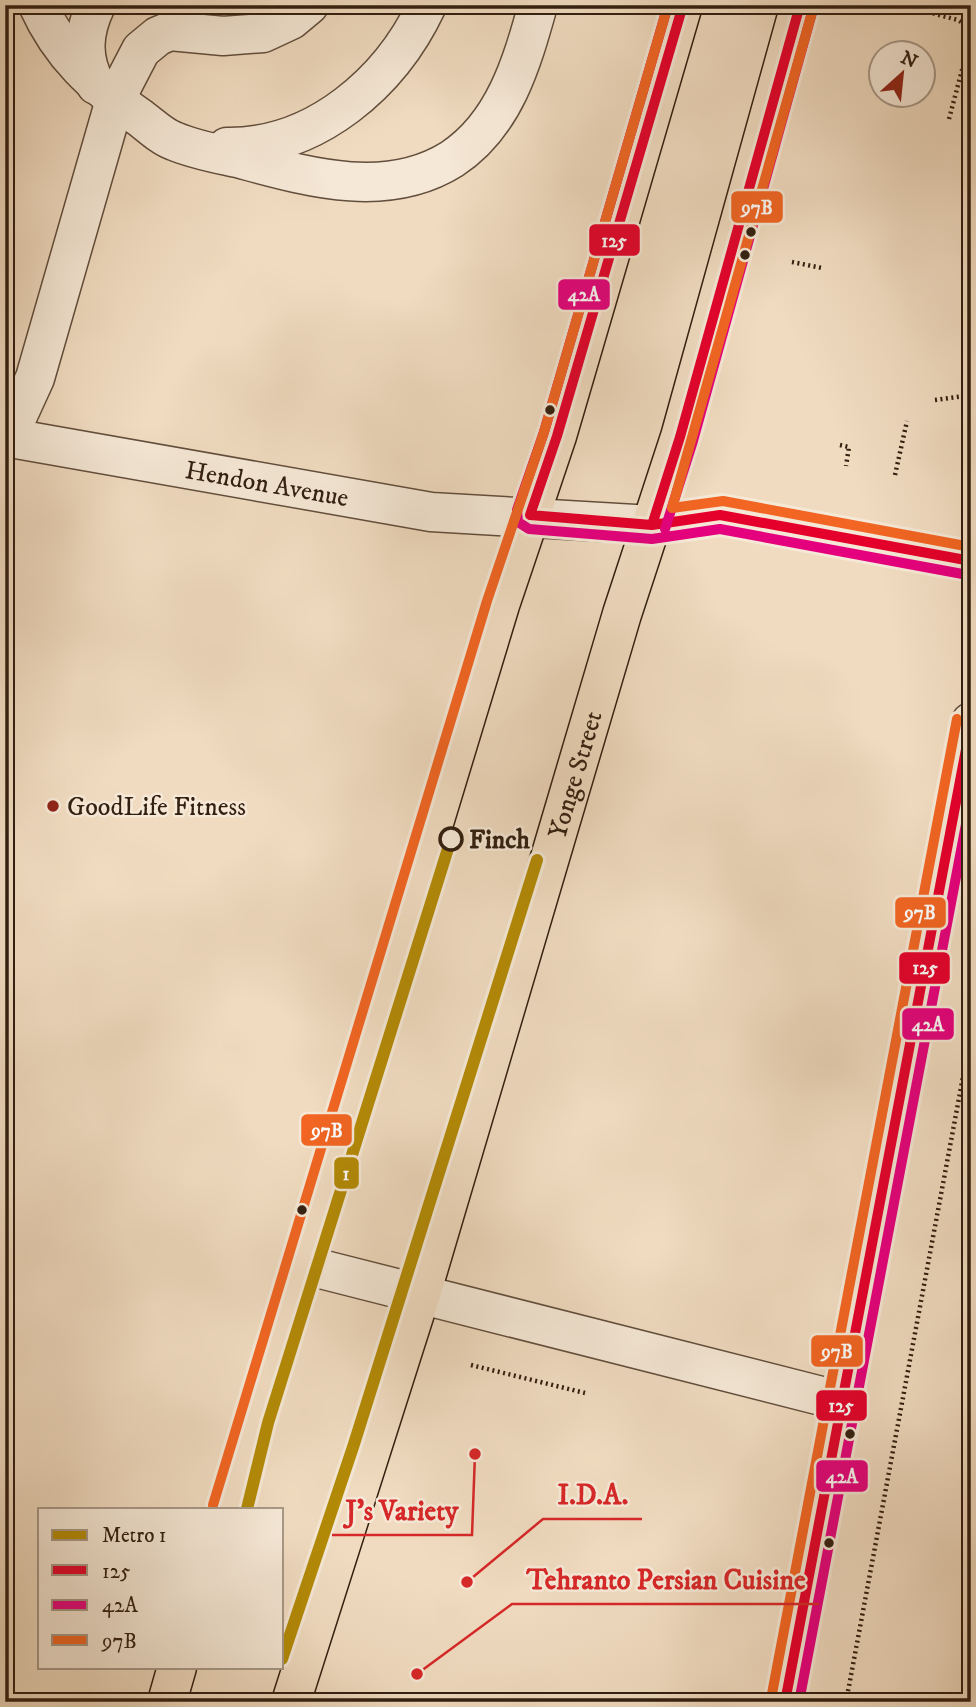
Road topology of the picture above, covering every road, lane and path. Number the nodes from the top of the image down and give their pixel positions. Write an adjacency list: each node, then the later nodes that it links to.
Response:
1 (38, 5): 11 (street)
2 (96, 5): 11 (street)
3 (309, 5): 11 (street)
4 (427, 5): 13 (street)
5 (538, 5): 13 (street)
6 (683, 5): 23 (main road)
7 (800, 5): 24 (main road, Yonge Street)
8 (901, 5): 9 (path)
9 (971, 28)
10 (971, 36): 12 (path)
11 (105, 92): 13 (street); 19 (street)
12 (949, 119)
13 (173, 141)
14 (792, 262): 15 (path)
15 (822, 268)
16 (971, 395): 17 (path)
17 (935, 400)
18 (907, 421): 22 (path)
19 (7, 437): 23 (street, Hendon Avenue)
20 (840, 445): 21 (path)
21 (846, 466)
22 (895, 475)
23 (530, 515): 24 (street, Hendon Avenue); 28 (main road)
24 (652, 525): 25 (street, Hendon Avenue); 29 (main road, Yonge Street)
25 (971, 561)
26 (970, 728): 32 (street)
27 (971, 1034): 38 (path)
28 (302, 1264): 29 (street); 33 (main road)
29 (421, 1294): 32 (street); 36 (main road, Yonge Street)
30 (471, 1365): 31 (path)
31 (585, 1393)
32 (841, 1401): 37 (street)
33 (226, 1508)
34 (177, 1668): 35 (main road)
35 (167, 1702)
36 (291, 1702)
37 (785, 1702)
38 (846, 1702)

